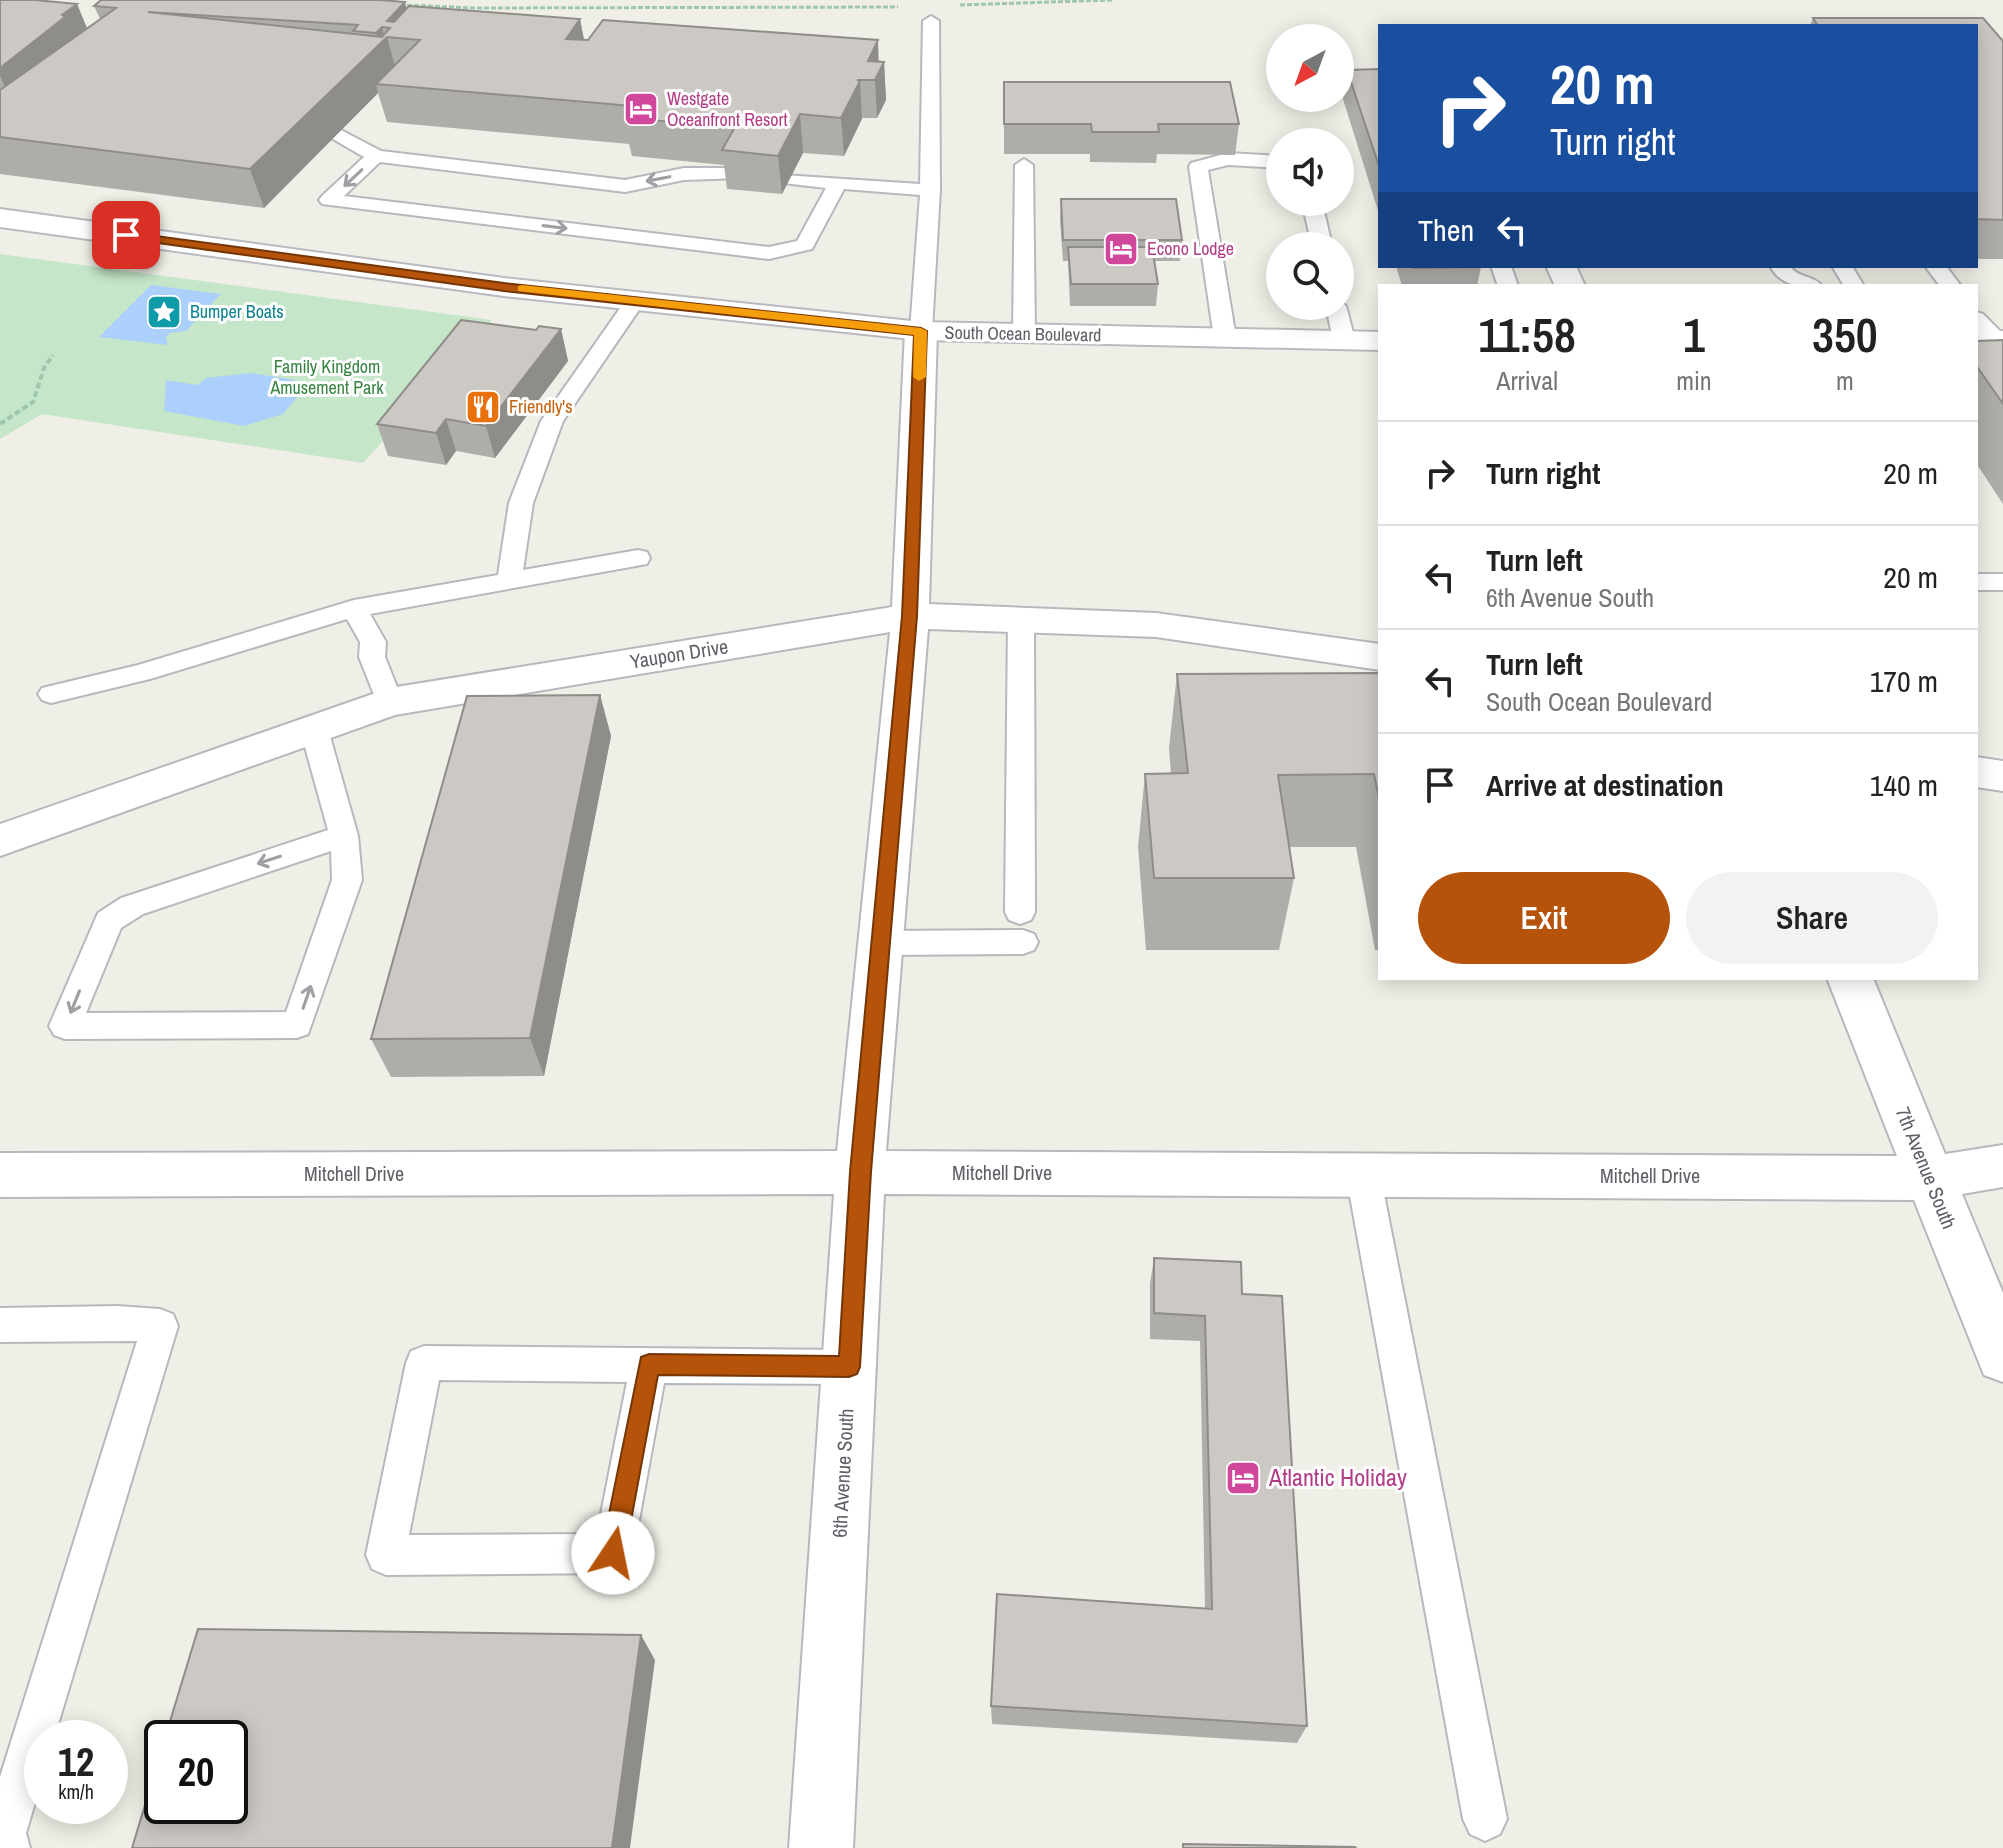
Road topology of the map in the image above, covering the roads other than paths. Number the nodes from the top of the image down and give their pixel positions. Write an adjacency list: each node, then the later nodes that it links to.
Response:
1 (931, 21): 9 (lane)
2 (282, 128): 3 (lane)
3 (376, 156): 6 (lane, one-way to 3); 8 (lane, one-way to 8)
4 (1266, 161): 19 (lane)
5 (1024, 165): 18 (lane)
6 (735, 174)
7 (790, 179): 8 (lane)
8 (838, 183): 9 (lane)
9 (930, 190): 17 (lane)
10 (0, 218): 15 (street, South Ocean Boulevard)
11 (1781, 268): 13 (lane)
12 (1937, 268): 14 (lane)
13 (1807, 284)
14 (1949, 284)
15 (635, 301): 17 (street, South Ocean Boulevard); 23 (lane)
16 (1339, 320): 20 (lane)
17 (921, 331): 18 (street, South Ocean Boulevard); 25 (street, 6th Avenue South)
18 (1024, 334): 19 (street, South Ocean Boulevard)
19 (1225, 338): 20 (street, South Ocean Boulevard)
20 (1344, 340): 21 (street, South Ocean Boulevard)
21 (1378, 341)
22 (638, 558): 23 (lane)
23 (509, 581): 24 (lane)
24 (354, 608): 28 (lane); 29 (lane)
25 (910, 616): 26 (street, Yaupon Drive); 29 (street, Yaupon Drive); 35 (street, 6th Avenue South)
26 (1021, 620): 27 (street, Yaupon Drive); 35 (lane)
27 (1378, 657)
28 (51, 694)
29 (390, 702): 30 (street, Yaupon Drive)
30 (314, 729): 33 (lane); 34 (street, Yaupon Drive)
31 (1978, 772): 32 (street)
32 (2003, 776)
33 (344, 836): 33 (lane, one-way to 33)
34 (0, 840)
35 (882, 943): 38 (street, 6th Avenue South)
36 (1851, 980): 41 (street, 7th Avenue South)
37 (2003, 1166): 41 (street, Mitchell Drive)
38 (860, 1172): 39 (street, Mitchell Drive); 40 (street, Mitchell Drive); 45 (street, 6th Avenue South)
39 (1363, 1174): 41 (street, Mitchell Drive); 46 (lane)
40 (0, 1175)
41 (1930, 1178): 43 (street, 7th Avenue South)
42 (0, 1325): 47 (lane)
43 (2003, 1357)
44 (649, 1365): 44 (lane); 45 (lane)
45 (849, 1367): 48 (street, 6th Avenue South)
46 (1485, 1819)
47 (4, 1838)
48 (821, 1848)

